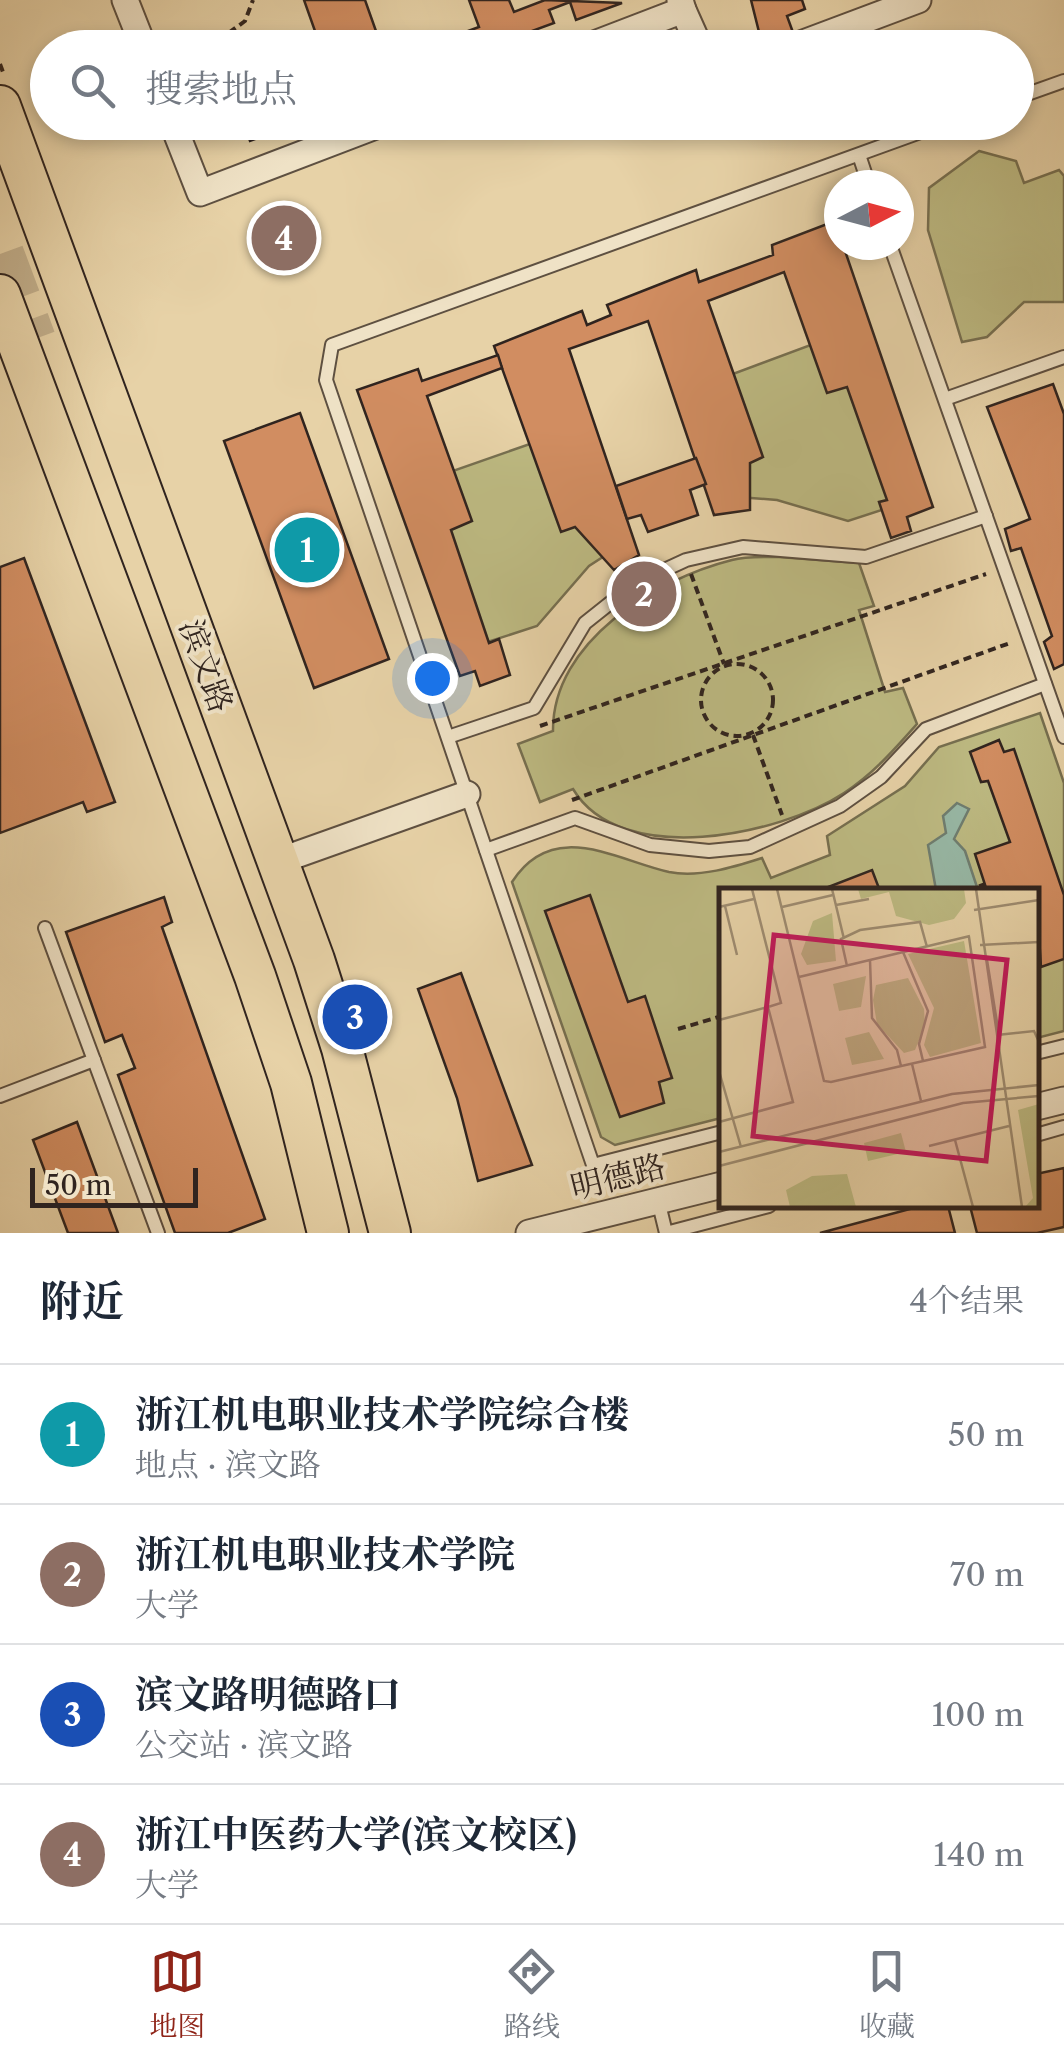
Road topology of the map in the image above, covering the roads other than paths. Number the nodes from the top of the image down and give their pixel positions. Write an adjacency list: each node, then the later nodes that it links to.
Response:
1 (125, 0): 4 (street)
2 (918, 0): 7 (street)
3 (682, 5): 5 (street); 6 (street)
4 (137, 30)
5 (625, 30)
6 (692, 30)
7 (838, 30)
8 (1064, 81): 9 (lane)
9 (1034, 92)
10 (0, 106): 26 (main road, 滨文路)
11 (179, 140): 12 (street)
12 (339, 140)
13 (899, 140): 14 (lane)
14 (859, 155): 15 (lane); 22 (lane)
15 (864, 170)
16 (895, 260): 19 (lane)
17 (0, 295): 41 (main road, 滨文路)
18 (1064, 358): 19 (lane)
19 (945, 399): 20 (lane)
20 (986, 516): 21 (lane); 22 (lane)
21 (1045, 684): 23 (lane); 25 (lane)
22 (448, 737): 24 (lane)
23 (1064, 737)
24 (467, 794): 25 (lane); 26 (street)
25 (486, 850): 35 (lane)
26 (279, 861): 42 (main road, 滨文路)
27 (45, 928): 30 (lane)
28 (1064, 1046): 29 (lane)
29 (1039, 1052)
30 (94, 1060): 31 (lane); 40 (lane)
31 (0, 1096)
32 (1064, 1100): 33 (street)
33 (1039, 1105)
34 (1064, 1127): 36 (lane)
35 (719, 1133)
36 (1039, 1133)
37 (719, 1186): 38 (street, 明德路)
38 (658, 1200): 43 (street, 明德路); 44 (lane)
39 (761, 1208): 45 (lane)
40 (158, 1233)
41 (328, 1233)
42 (390, 1233)
43 (530, 1233)
44 (666, 1233)
45 (666, 1233)

